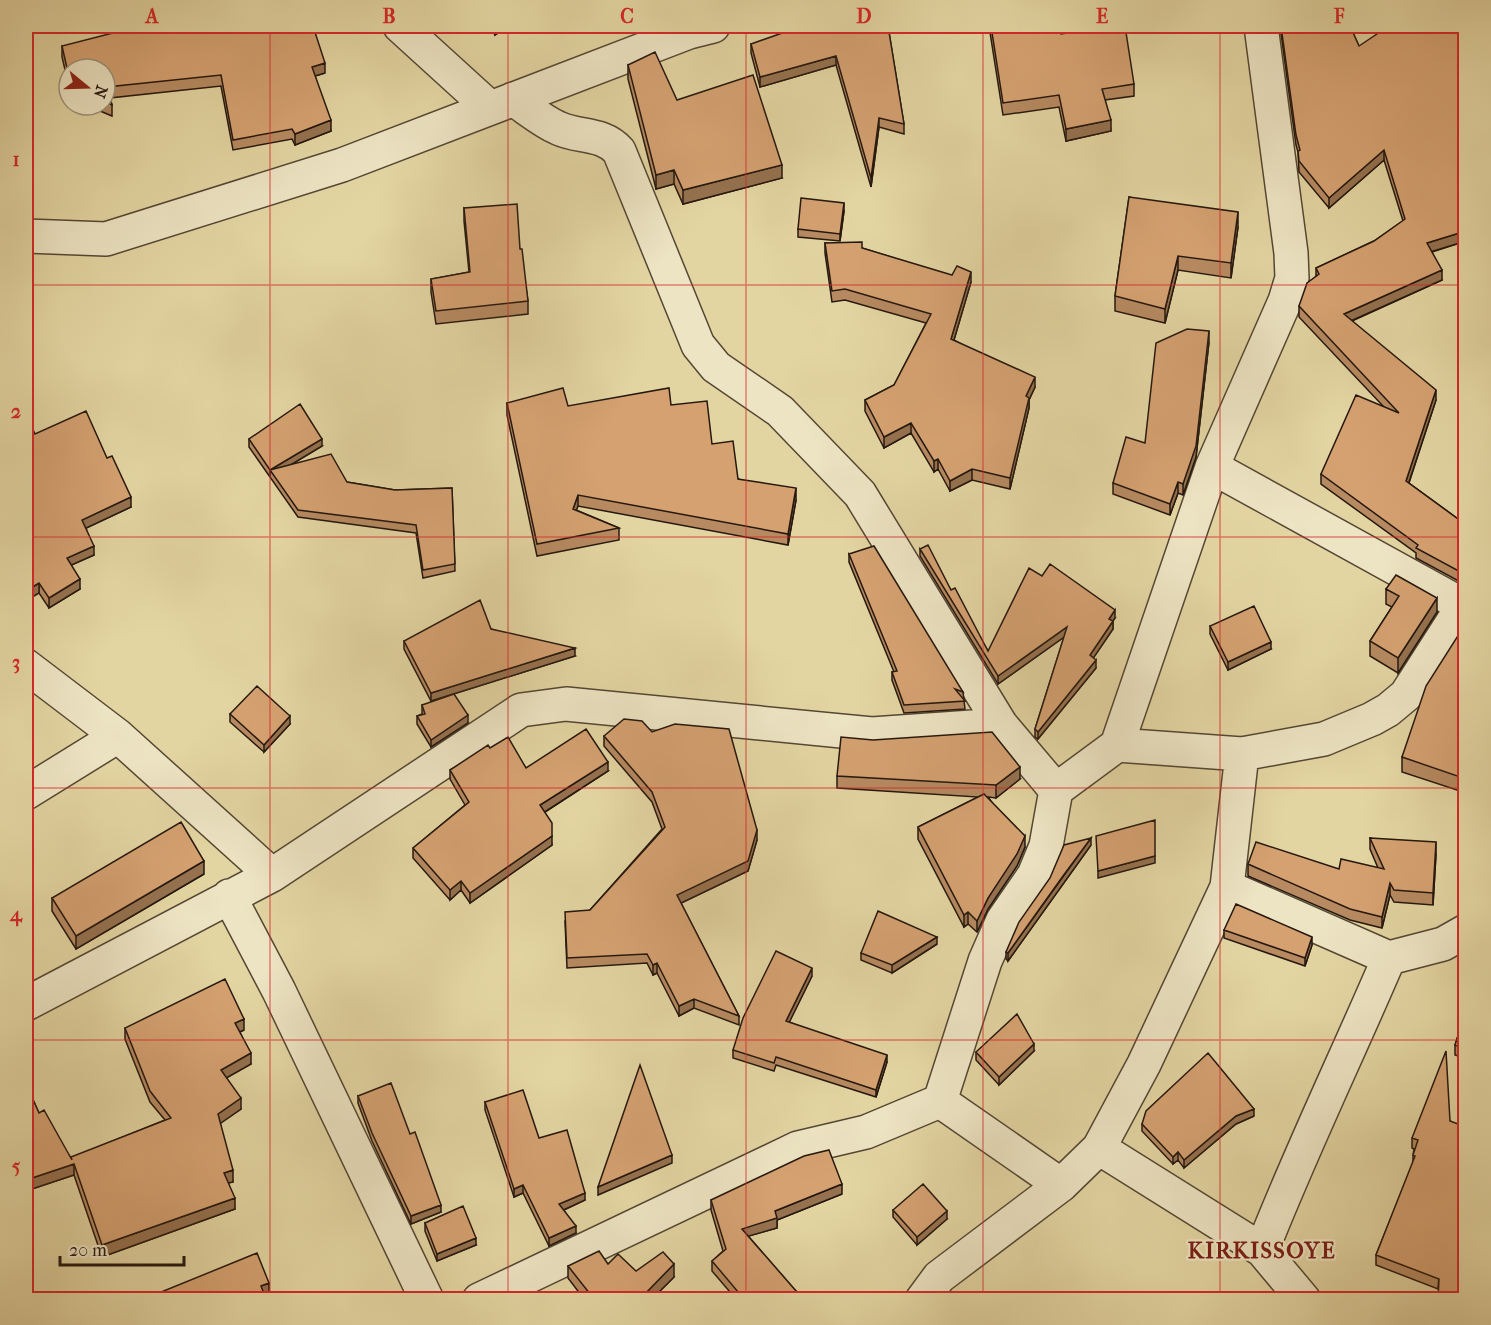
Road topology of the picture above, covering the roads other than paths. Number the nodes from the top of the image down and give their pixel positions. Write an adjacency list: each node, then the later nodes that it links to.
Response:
1 (400, 26): 4 (street)
2 (713, 26): 4 (street)
3 (1262, 26): 6 (street)
4 (501, 103): 5 (street); 9 (street)
5 (26, 236)
6 (1212, 468): 7 (street); 11 (street)
7 (1464, 606): 12 (street)
8 (26, 666): 10 (street)
9 (1001, 725): 13 (street); 15 (street)
10 (118, 736): 14 (street); 15 (street)
11 (1117, 745): 12 (street); 13 (street)
12 (1242, 754): 16 (street)
13 (1056, 790): 21 (street)
14 (26, 793)
15 (272, 874): 17 (street)
16 (1227, 887): 19 (street); 22 (street)
17 (229, 896): 20 (street); 25 (street)
18 (1466, 931): 19 (street)
19 (1389, 958): 24 (street)
20 (26, 1004)
21 (940, 1101): 23 (street); 26 (street)
22 (1099, 1148): 23 (street); 24 (street)
23 (1061, 1185): 27 (street)
24 (1262, 1250): 28 (street)
25 (422, 1298)
26 (479, 1299)
27 (922, 1299)
28 (1304, 1299)

